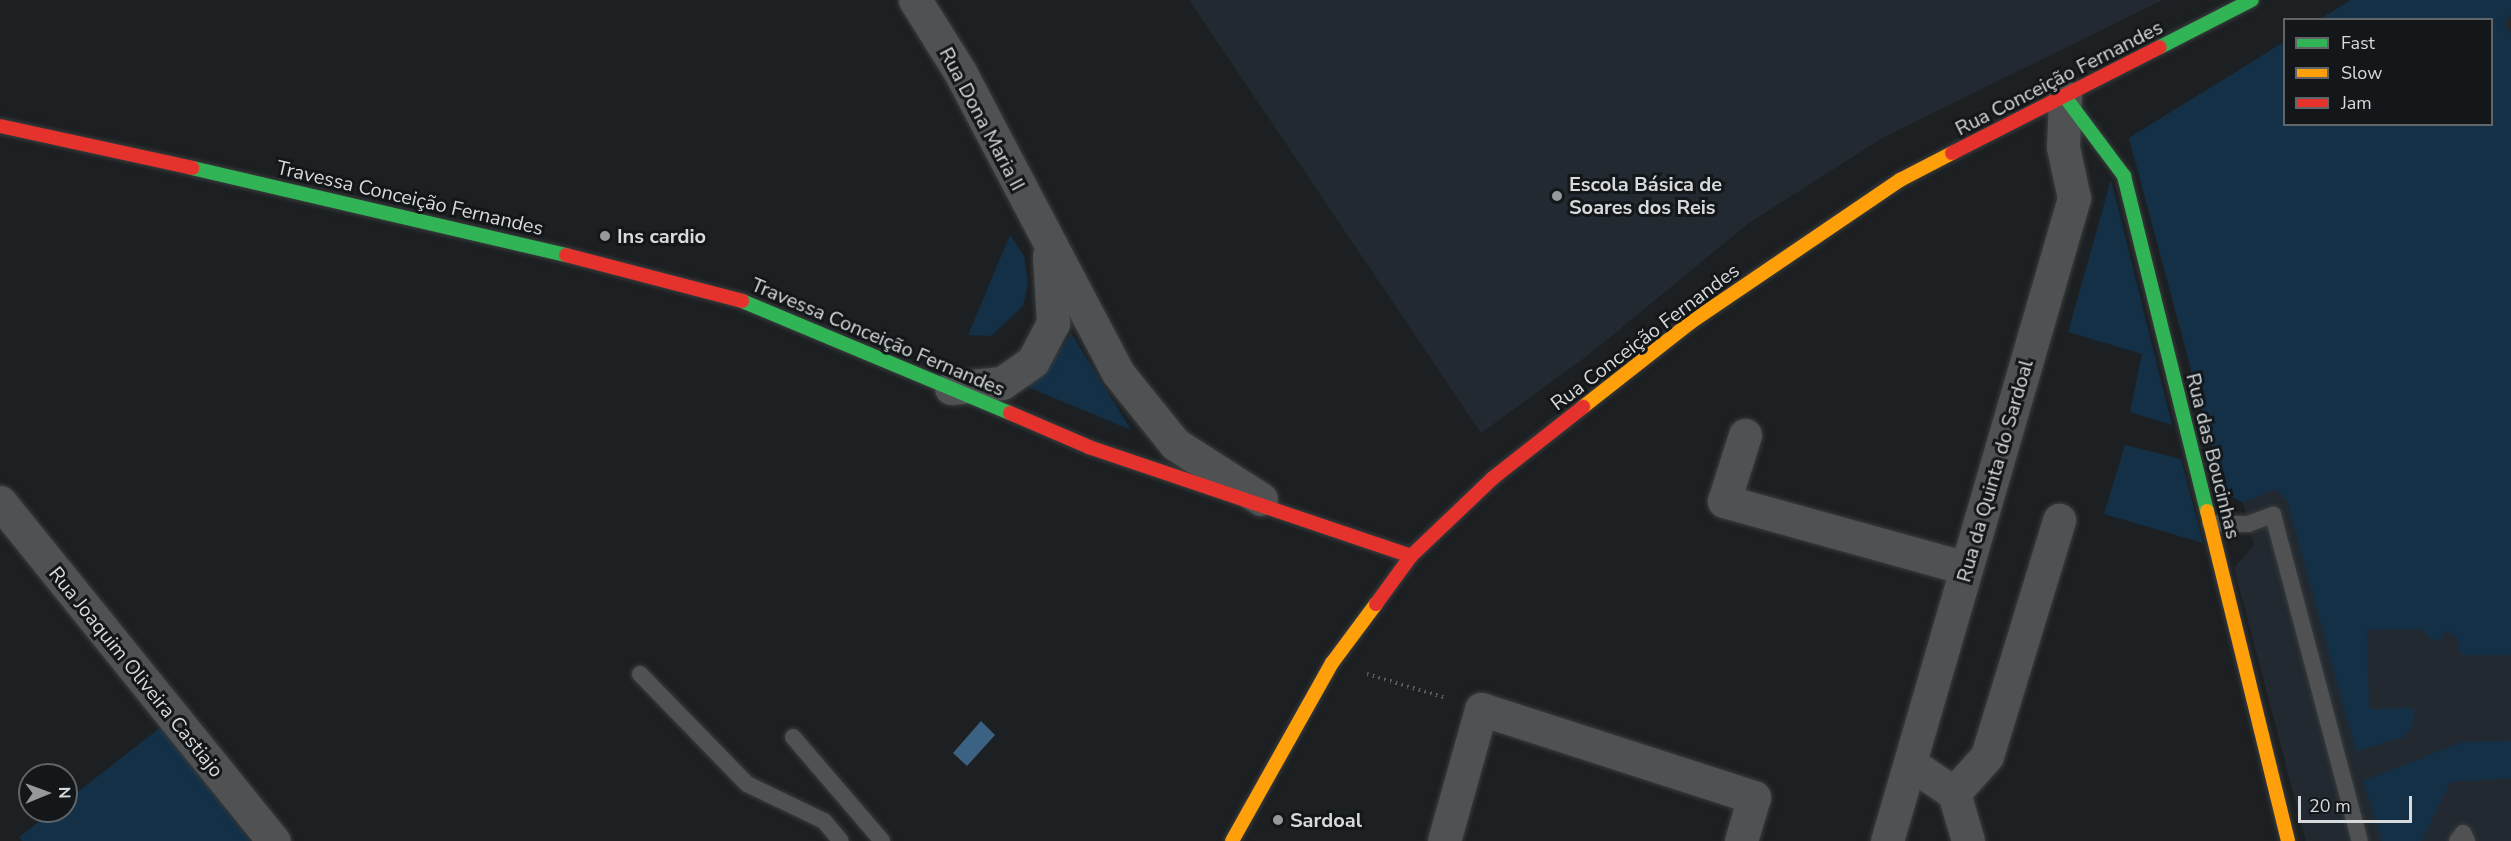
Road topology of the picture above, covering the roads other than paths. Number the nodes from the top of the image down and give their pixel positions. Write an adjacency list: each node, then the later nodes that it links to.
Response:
1 (915, 0): 5 (street, Rua Dona Maria II)
2 (2252, 0): 3 (street, Rua Conceição Fernandes)
3 (2065, 97): 11 (street, Rua das Boucinhas); 12 (street, Rua Conceição Fernandes); 13 (street, Rua da Quinta do Sardoal)
4 (0, 126): 6 (street, Travessa Conceição Fernandes)
5 (1046, 239): 6 (street, Rua Dona Maria II); 8 (street, Rua Dona Maria II)
6 (951, 388): 8 (street, Travessa Conceição Fernandes)
7 (1745, 435): 13 (street)
8 (1275, 508): 12 (street, Travessa Conceição Fernandes)
9 (2059, 520): 17 (street)
10 (6, 522): 18 (street, Rua Joaquim Oliveira Castiajo)
11 (2210, 523): 26 (street, Rua das Boucinhas); 27 (lane)
12 (1411, 556): 21 (street, Rua Conceição Fernandes)
13 (1966, 568): 16 (street, Rua da Quinta do Sardoal)
14 (639, 674): 19 (lane)
15 (793, 737): 20 (lane)
16 (1911, 764): 17 (street); 24 (street, Rua da Quinta do Sardoal)
17 (1954, 793): 25 (street)
18 (274, 841)
19 (841, 841)
20 (882, 841)
21 (1232, 841)
22 (1444, 841): 23 (street)
23 (1742, 841)
24 (1887, 841)
25 (1968, 841)
26 (2288, 841)
27 (2360, 841)
28 (2457, 841): 29 (lane)
29 (2467, 841)

